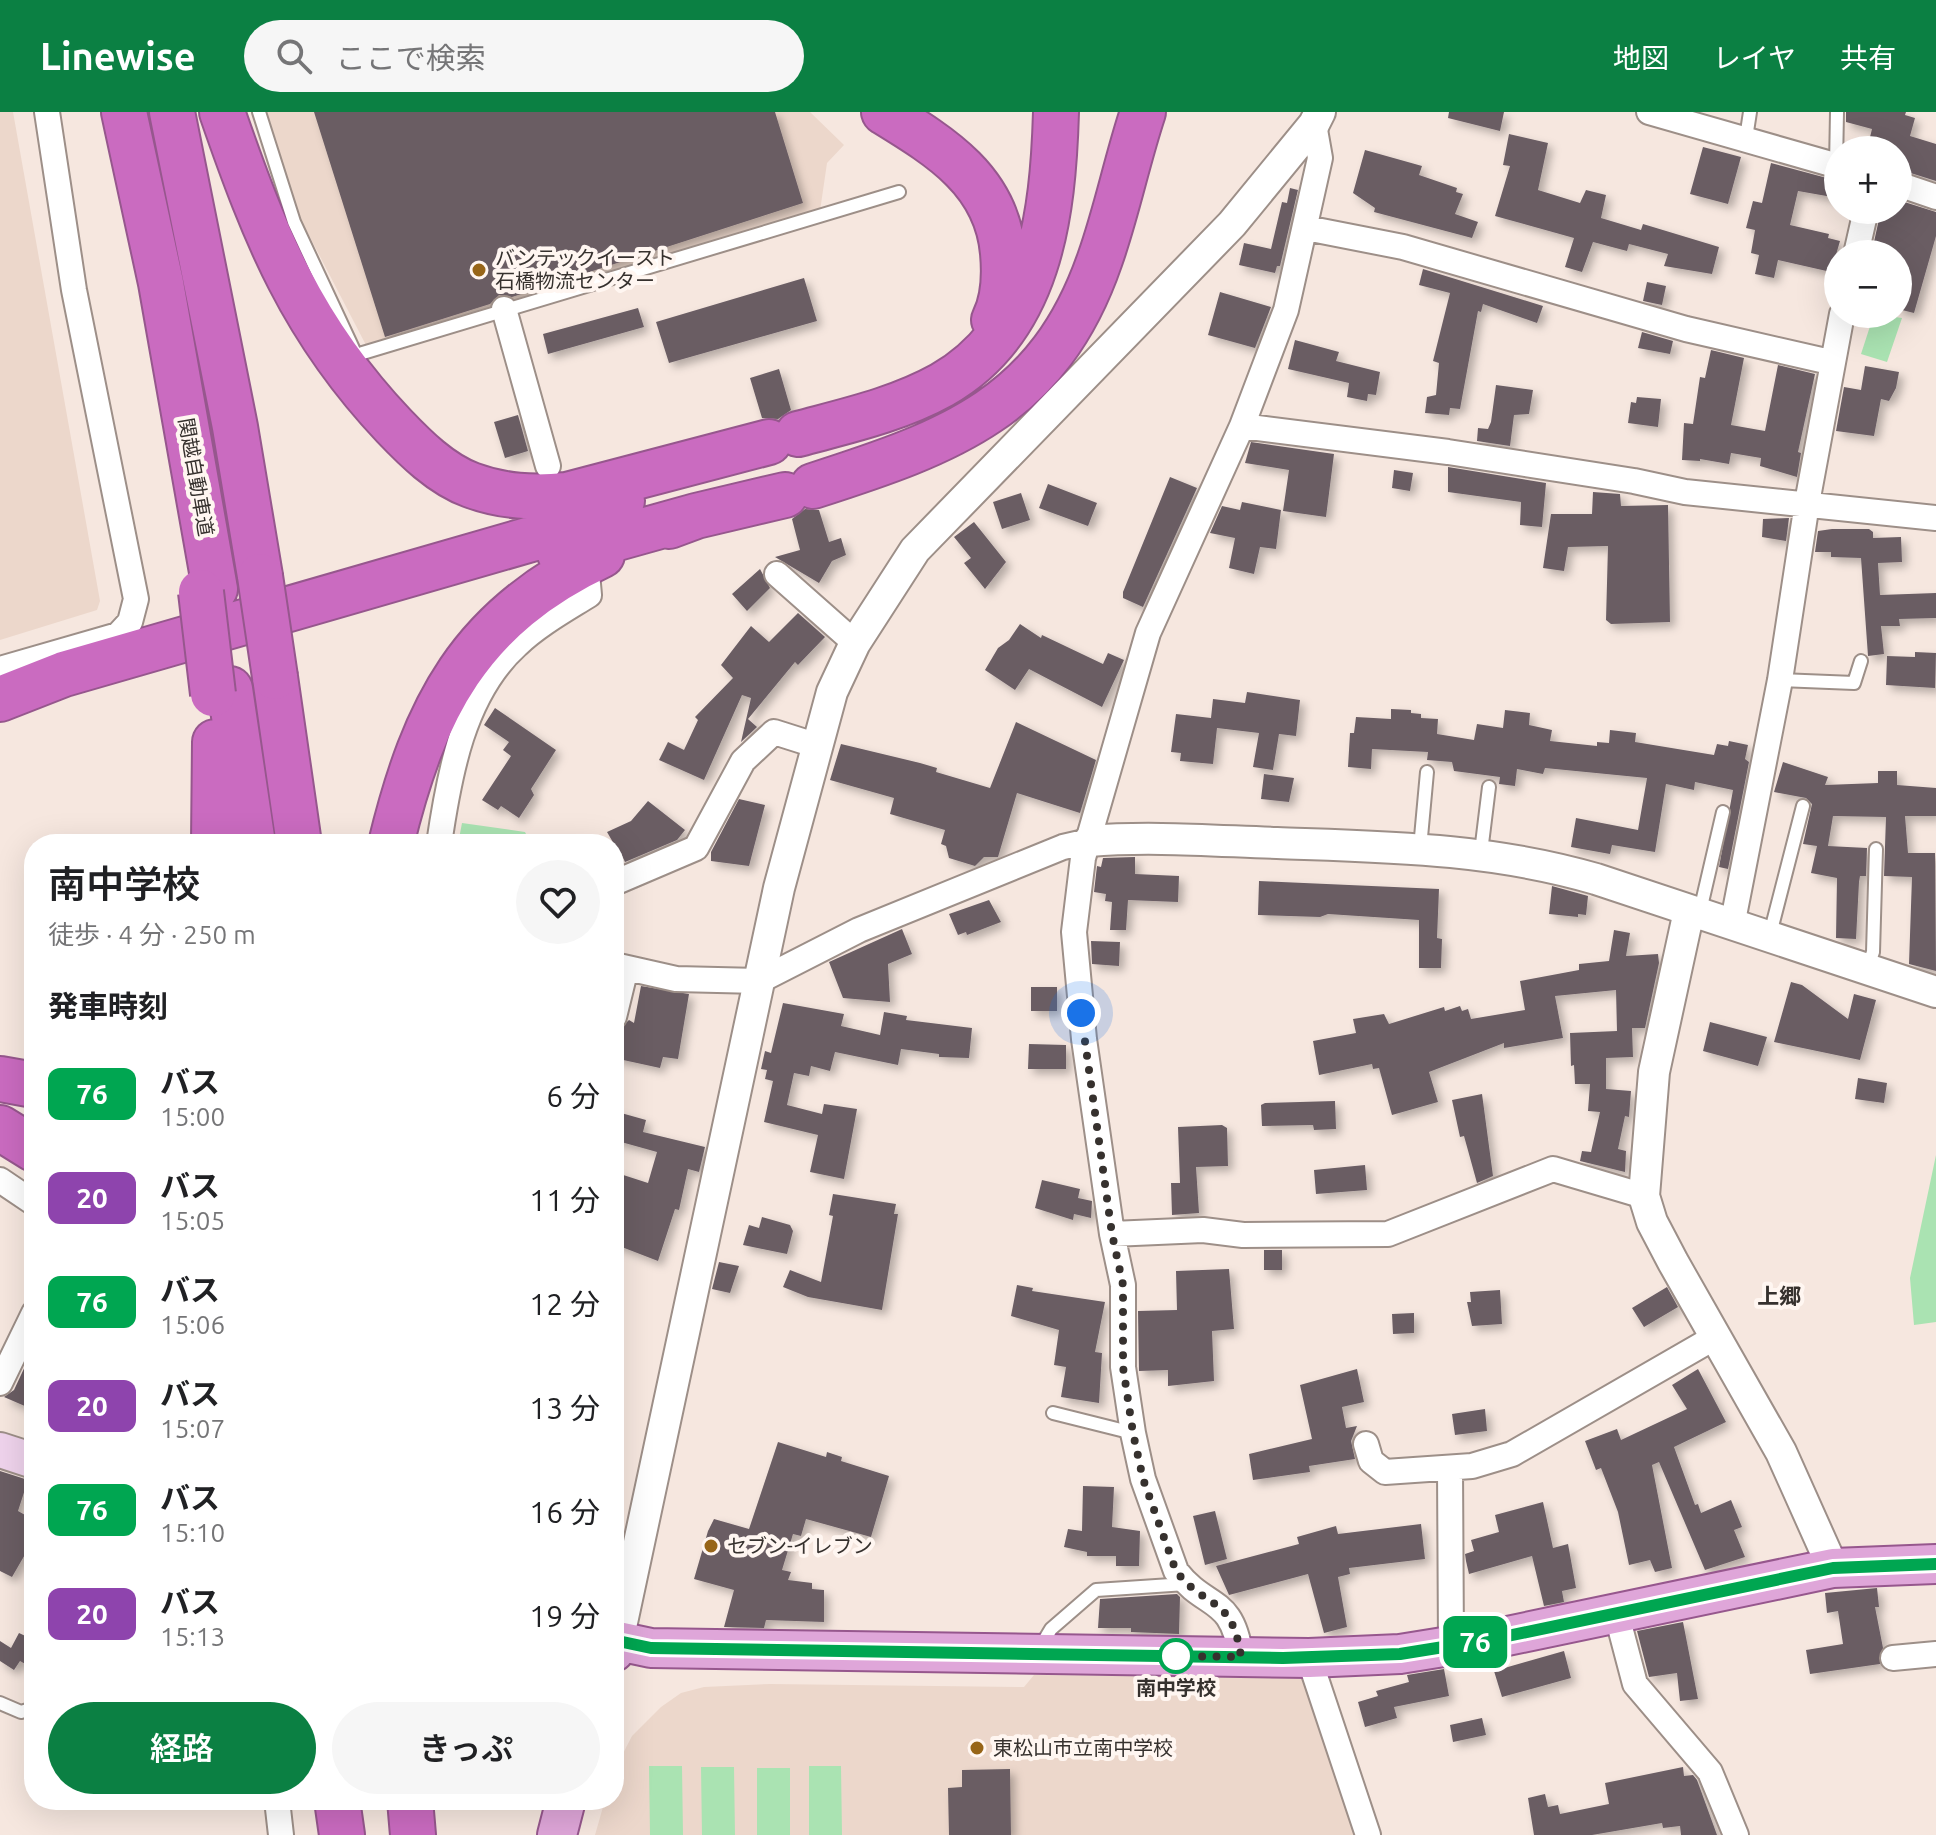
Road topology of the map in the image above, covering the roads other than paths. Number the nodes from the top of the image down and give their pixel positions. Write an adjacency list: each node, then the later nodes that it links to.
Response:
1 (47, 112): 36 (street)
2 (172, 112): 48 (highway, bridge)
3 (222, 112): 27 (highway)
4 (259, 112): 21 (lane)
5 (884, 112): 24 (highway)
6 (1056, 112): 24 (highway)
7 (1078, 112): 26 (highway)
8 (1143, 112): 26 (highway)
9 (1649, 112): 15 (street)
10 (1750, 112): 15 (lane)
11 (1837, 112): 14 (lane)
12 (124, 113): 38 (highway, 関越自動車道)
13 (1317, 118): 20 (street); 34 (street)
14 (1837, 136)
15 (1746, 138): 16 (street)
16 (1824, 162)
17 (1912, 189): 19 (street)
18 (899, 192): 21 (lane)
19 (1936, 197)
20 (1306, 228): 23 (street); 25 (street)
21 (504, 309): 28 (street)
22 (1838, 328): 23 (street)
23 (1830, 362): 29 (street)
24 (943, 384): 27 (highway)
25 (1242, 426): 29 (street); 51 (street)
26 (921, 449): 30 (highway)
27 (686, 463): 39 (highway)
28 (548, 466)
29 (1807, 503): 31 (street); 37 (street)
30 (696, 516): 40 (highway); 49 (highway)
31 (1936, 518)
32 (777, 574): 34 (street)
33 (588, 584): 50 (street)
34 (855, 643): 41 (street)
35 (1861, 661): 37 (lane)
36 (0, 669)
37 (1780, 680): 57 (street)
38 (222, 692): 46 (highway); 47 (highway, 関越自動車道)
39 (0, 699)
40 (0, 725)
41 (815, 745): 55 (street); 61 (street)
42 (1427, 772): 52 (lane)
43 (1489, 787): 54 (lane)
44 (1803, 806): 58 (lane)
45 (1723, 812): 56 (lane)
46 (215, 834)
47 (251, 834)
48 (298, 834)
49 (393, 834)
50 (441, 834)
51 (1089, 841): 52 (street); 61 (street); 70 (street)
52 (1420, 848): 54 (street)
53 (1876, 849): 60 (lane)
54 (1481, 852): 56 (street)
55 (624, 879)
56 (1694, 913): 57 (street); 69 (street)
57 (1732, 926): 58 (street)
58 (1769, 938): 60 (street)
59 (624, 967): 61 (street)
60 (1867, 969): 62 (street)
61 (759, 981): 83 (street)
62 (1936, 992)
63 (0, 1079): 64 (highway)
64 (24, 1083)
65 (0, 1128): 66 (highway)
66 (24, 1143)
67 (0, 1180): 68 (street)
68 (24, 1196)
69 (1644, 1196): 70 (street); 72 (street)
70 (1112, 1234): 75 (street)
71 (24, 1334): 73 (street)
72 (1717, 1336): 79 (street); 81 (street)
73 (0, 1383)
74 (1053, 1413): 75 (lane)
75 (1133, 1433): 82 (street)
76 (1366, 1444): 79 (street)
77 (0, 1450): 78 (main road)
78 (24, 1458)
79 (1450, 1468): 86 (street)
80 (1936, 1564): 81 (main road)
81 (1833, 1568): 84 (main road)
82 (1186, 1584): 87 (lane); 89 (street)
83 (624, 1603)
84 (1616, 1612): 86 (main road); 103 (street)
85 (624, 1645): 87 (main road)
86 (1451, 1646): 90 (main road)
87 (1036, 1654): 89 (main road)
88 (1936, 1654): 91 (street)
89 (1241, 1657): 90 (main road)
90 (1309, 1658): 102 (street)
91 (1893, 1658)
92 (0, 1703): 93 (lane)
93 (24, 1711)
94 (278, 1810): 98 (street)
95 (338, 1810): 99 (highway)
96 (362, 1810): 100 (highway)
97 (563, 1810): 101 (main road)
98 (281, 1835)
99 (342, 1835)
100 (364, 1835)
101 (557, 1835)
102 (1368, 1835)
103 (1736, 1835)

